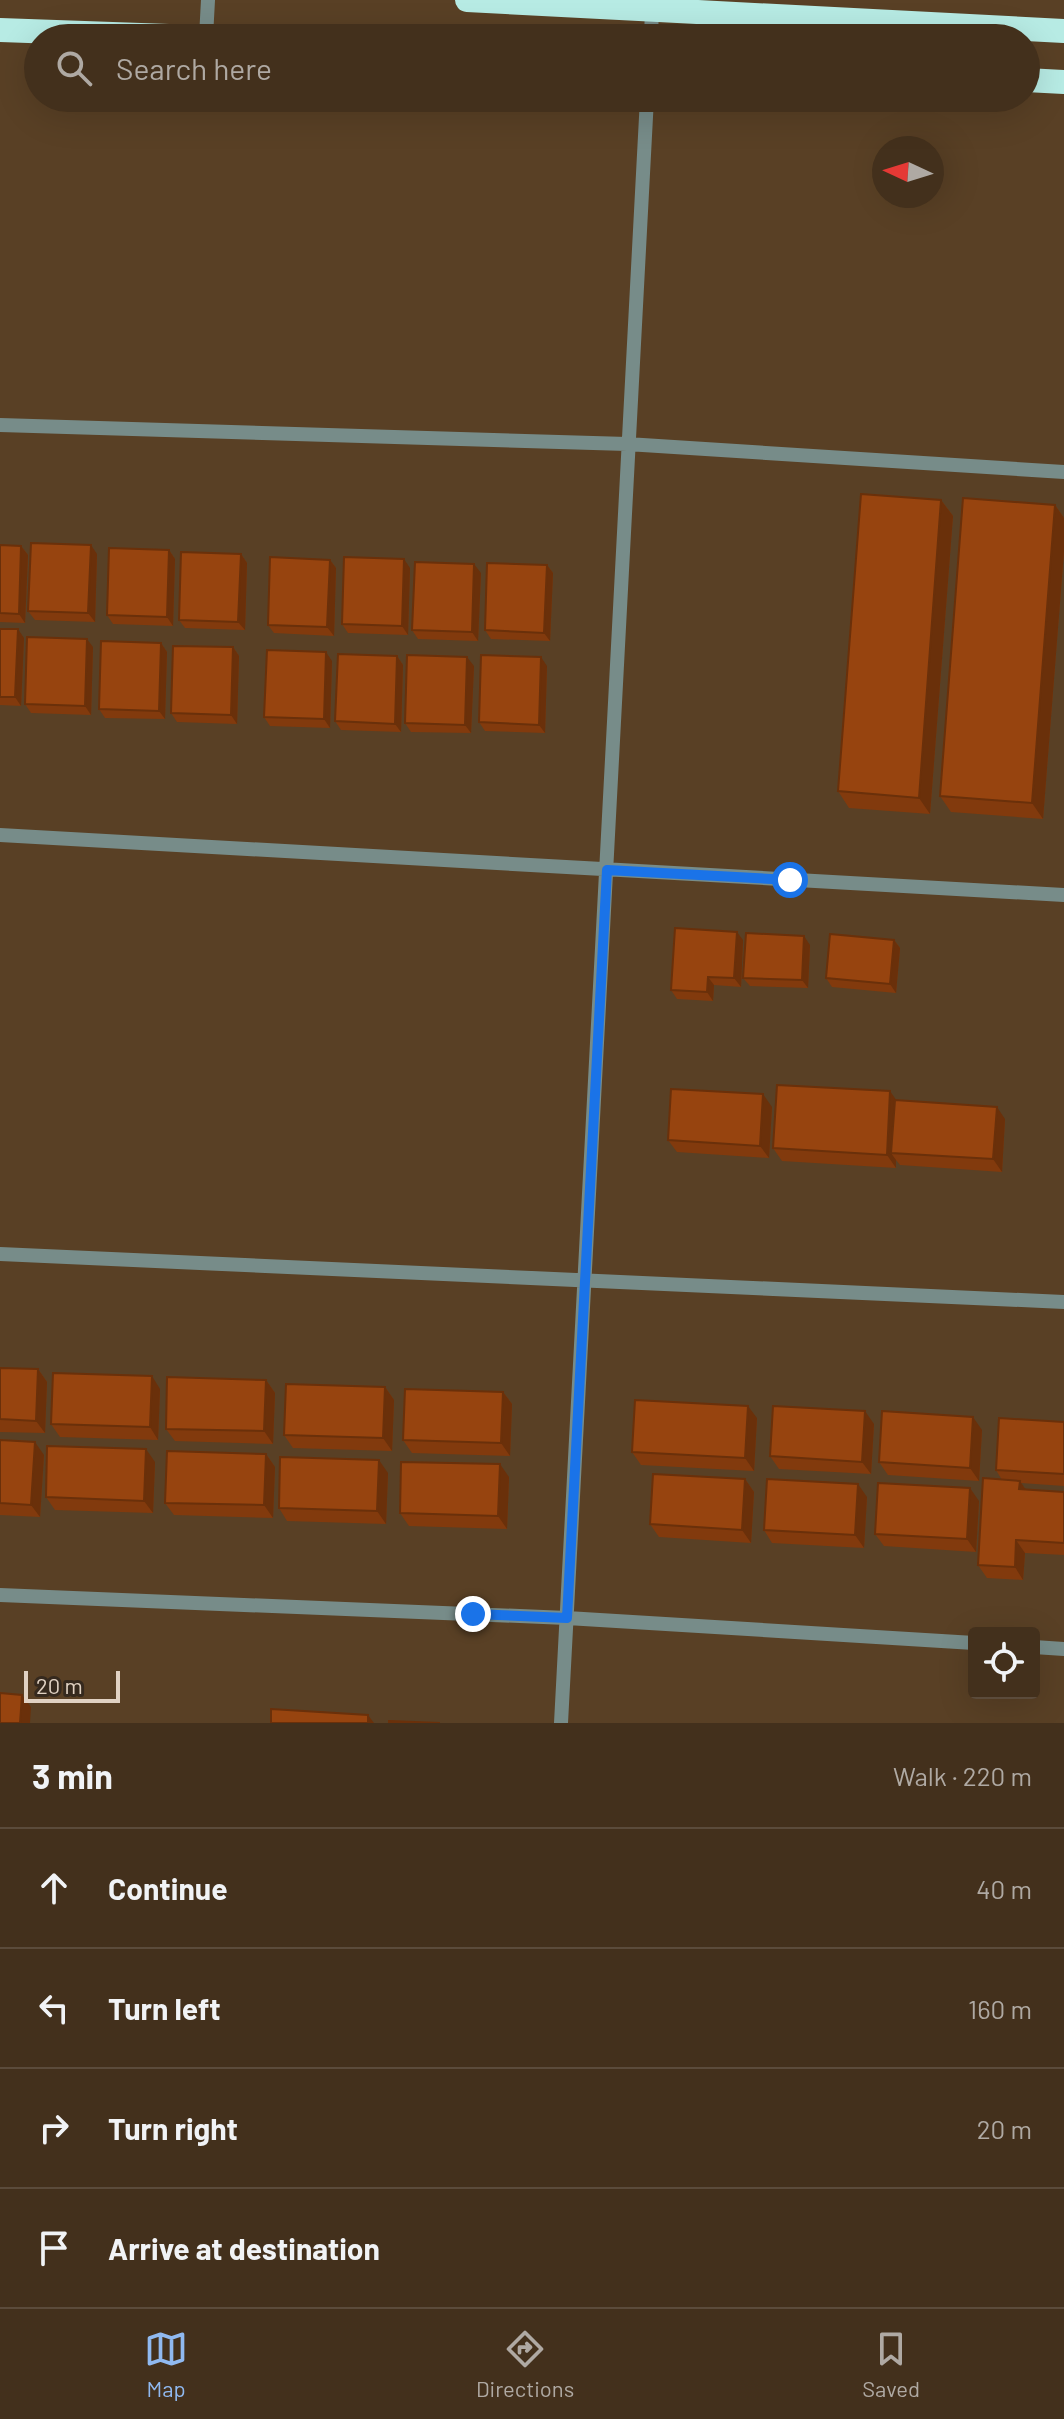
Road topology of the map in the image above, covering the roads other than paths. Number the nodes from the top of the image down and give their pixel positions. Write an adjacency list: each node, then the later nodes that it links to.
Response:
1 (208, 0): 4 (street)
2 (467, 0): 3 (highway)
3 (652, 8): 5 (street); 6 (highway)
4 (207, 24)
5 (651, 24)
6 (939, 24)
7 (0, 30): 9 (highway)
8 (1040, 30): 10 (highway)
9 (24, 31)
10 (1064, 31)
11 (1040, 81): 12 (highway)
12 (1064, 82)
13 (646, 112): 15 (street)
14 (0, 425): 15 (street)
15 (627, 444): 16 (street); 18 (street)
16 (1064, 472)
17 (0, 835): 18 (street)
18 (607, 870): 19 (street); 21 (street)
19 (1064, 895)
20 (0, 1254): 21 (street)
21 (585, 1281): 22 (street); 24 (street)
22 (1064, 1302)
23 (0, 1595): 24 (street)
24 (567, 1618): 25 (street); 28 (street)
25 (968, 1643)
26 (1040, 1647): 27 (street)
27 (1064, 1649)
28 (561, 1723)

